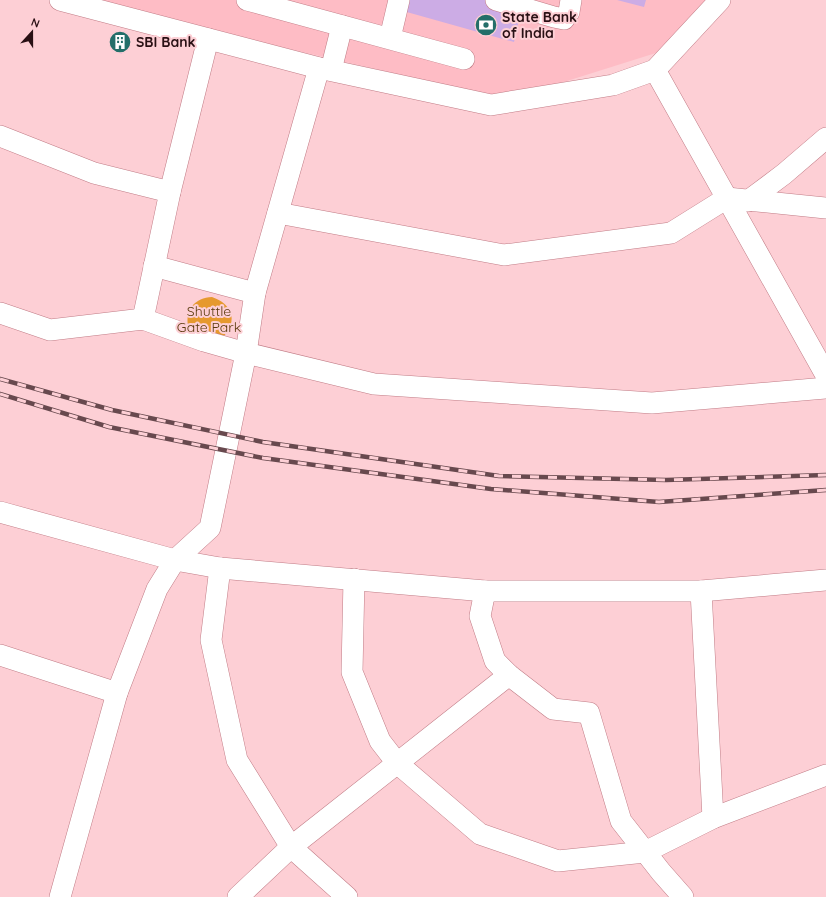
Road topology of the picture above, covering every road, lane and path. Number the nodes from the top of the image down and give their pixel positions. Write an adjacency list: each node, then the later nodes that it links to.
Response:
1 (60, 0): 9 (street)
2 (246, 0): 7 (street)
3 (399, 0): 8 (street)
4 (496, 0): 5 (street)
5 (571, 0)
6 (720, 0): 12 (street)
7 (342, 26): 8 (street); 11 (street)
8 (390, 38): 10 (street)
9 (208, 39): 11 (street); 15 (street)
10 (464, 59)
11 (325, 69): 12 (street); 19 (street)
12 (655, 70): 16 (street)
13 (0, 136): 15 (street)
14 (826, 138): 17 (street)
15 (170, 192): 20 (street)
16 (727, 198): 17 (street); 19 (street); 25 (street)
17 (748, 201): 18 (street)
18 (826, 208)
19 (278, 213): 21 (street)
20 (154, 266): 21 (street); 23 (street)
21 (255, 293): 24 (street)
22 (0, 313): 23 (street)
23 (143, 319): 24 (street)
24 (246, 353): 26 (street); 28 (street)
25 (826, 375)
26 (826, 388)
27 (0, 512): 28 (street)
28 (175, 560): 29 (street); 36 (street)
29 (220, 568): 30 (street); 40 (street)
30 (354, 579): 32 (street); 37 (street)
31 (826, 580): 33 (street)
32 (485, 591): 33 (street); 35 (street)
33 (701, 591): 39 (street)
34 (0, 655): 36 (street)
35 (509, 675): 37 (street); 41 (street)
36 (116, 693): 42 (street)
37 (397, 763): 40 (street); 41 (street)
38 (826, 775): 39 (street)
39 (713, 818): 41 (street)
40 (291, 847): 43 (street); 44 (street)
41 (645, 852): 45 (street)
42 (60, 897)
43 (238, 897)
44 (347, 897)
45 (683, 897)

